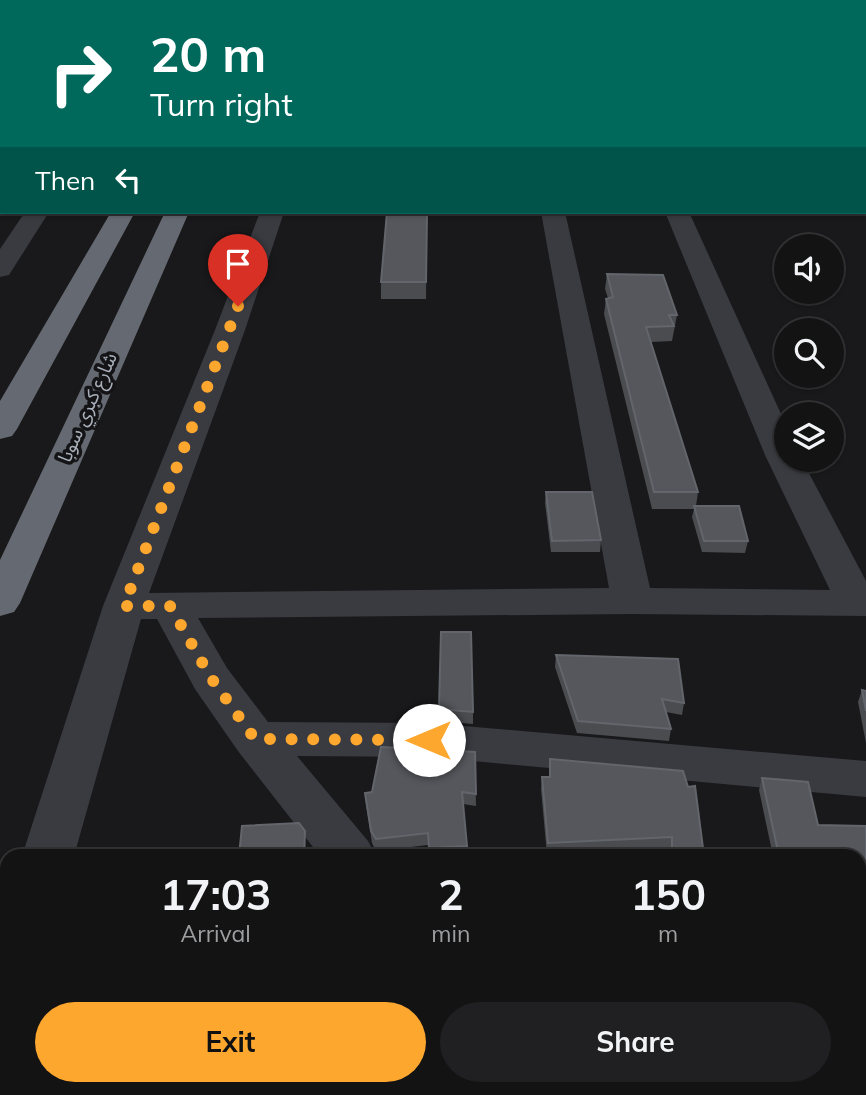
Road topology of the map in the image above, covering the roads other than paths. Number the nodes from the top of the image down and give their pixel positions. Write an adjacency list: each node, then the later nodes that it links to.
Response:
1 (36, 214): 7 (street)
2 (122, 214): 8 (highway)
3 (176, 214): 10 (highway, شارع كبري سوبا)
4 (271, 214): 12 (street)
5 (553, 214): 9 (street)
6 (678, 214): 11 (street)
7 (0, 270)
8 (0, 429)
9 (632, 601): 11 (street); 13 (street)
10 (0, 603)
11 (862, 603)
12 (124, 606): 13 (street); 16 (street)
13 (170, 606): 14 (street)
14 (255, 739): 15 (street); 17 (street)
15 (866, 779)
16 (50, 849)
17 (344, 849)

